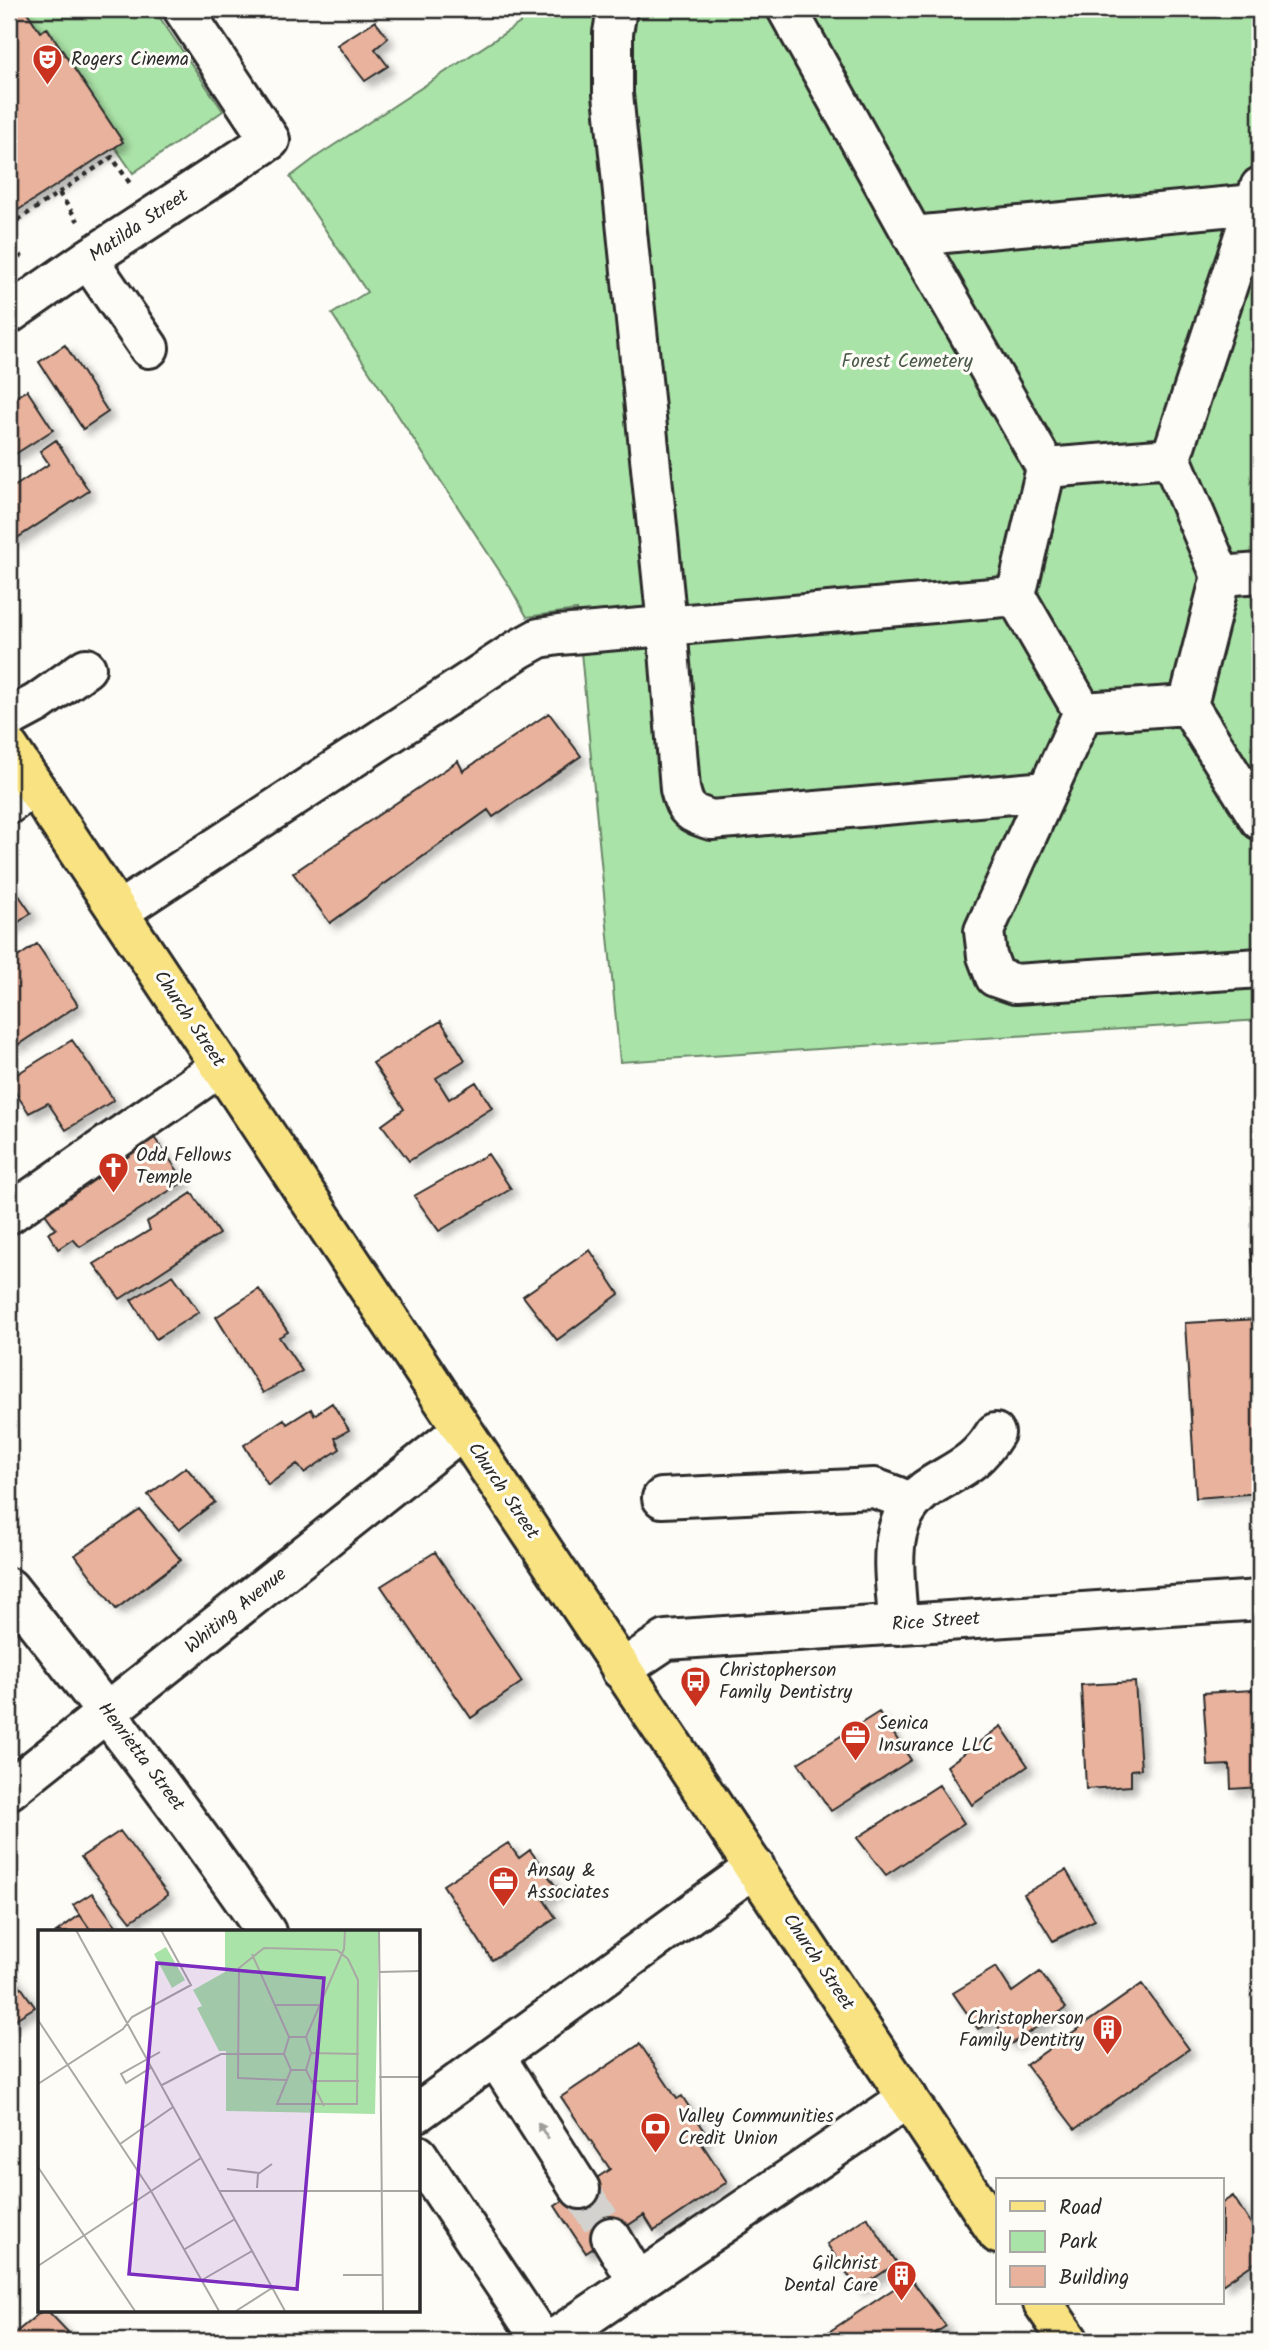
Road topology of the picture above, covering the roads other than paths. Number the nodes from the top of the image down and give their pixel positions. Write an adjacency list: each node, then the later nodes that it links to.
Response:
1 (183, 9): 6 (street, Matilda Street)
2 (617, 9): 14 (street)
3 (787, 9): 5 (street)
4 (1257, 196): 5 (street); 9 (street)
5 (913, 236): 10 (street)
6 (88, 259): 7 (street, Matilda Street); 8 (street)
7 (9, 314)
8 (149, 348)
9 (1171, 458): 10 (street); 12 (street)
10 (1045, 468): 13 (street)
11 (1260, 573): 12 (street)
12 (1221, 576): 16 (street)
13 (1016, 596): 14 (street); 17 (street)
14 (667, 625): 21 (street); 24 (street)
15 (86, 668): 18 (street)
16 (1188, 705): 17 (street); 20 (street)
17 (1083, 712): 21 (street)
18 (9, 718)
19 (9, 748): 22 (main road, Church Street)
20 (1248, 781): 23 (street)
21 (1047, 791): 25 (street)
22 (21, 795): 24 (main road, Church Street)
23 (1260, 820)
24 (118, 912): 26 (main road, Church Street)
25 (1260, 968)
26 (221, 1066): 27 (street); 28 (main road, Church Street)
27 (9, 1213)
28 (462, 1430): 35 (main road, Church Street); 36 (street, Whiting Avenue)
29 (995, 1433): 31 (street)
30 (662, 1498): 31 (street)
31 (909, 1504): 34 (street)
32 (9, 1588): 36 (street, Henrietta Street)
33 (1260, 1600): 34 (street, Rice Street)
34 (898, 1625): 35 (street, Rice Street)
35 (621, 1670): 38 (main road, Church Street)
36 (108, 1713): 37 (street, Whiting Avenue); 39 (street, Henrietta Street)
37 (9, 1790)
38 (755, 1867): 40 (street); 41 (main road, Church Street)
39 (265, 1930)
40 (495, 2056): 42 (street); 44 (street, one-way to 40)
41 (908, 2098): 45 (main road, Church Street); 47 (street)
42 (420, 2111)
43 (420, 2158): 49 (street)
44 (580, 2189)
45 (996, 2231)
46 (611, 2236): 47 (street)
47 (638, 2282): 50 (street)
48 (1044, 2304): 51 (main road)
49 (542, 2341)
50 (551, 2341)
51 (1069, 2341)

